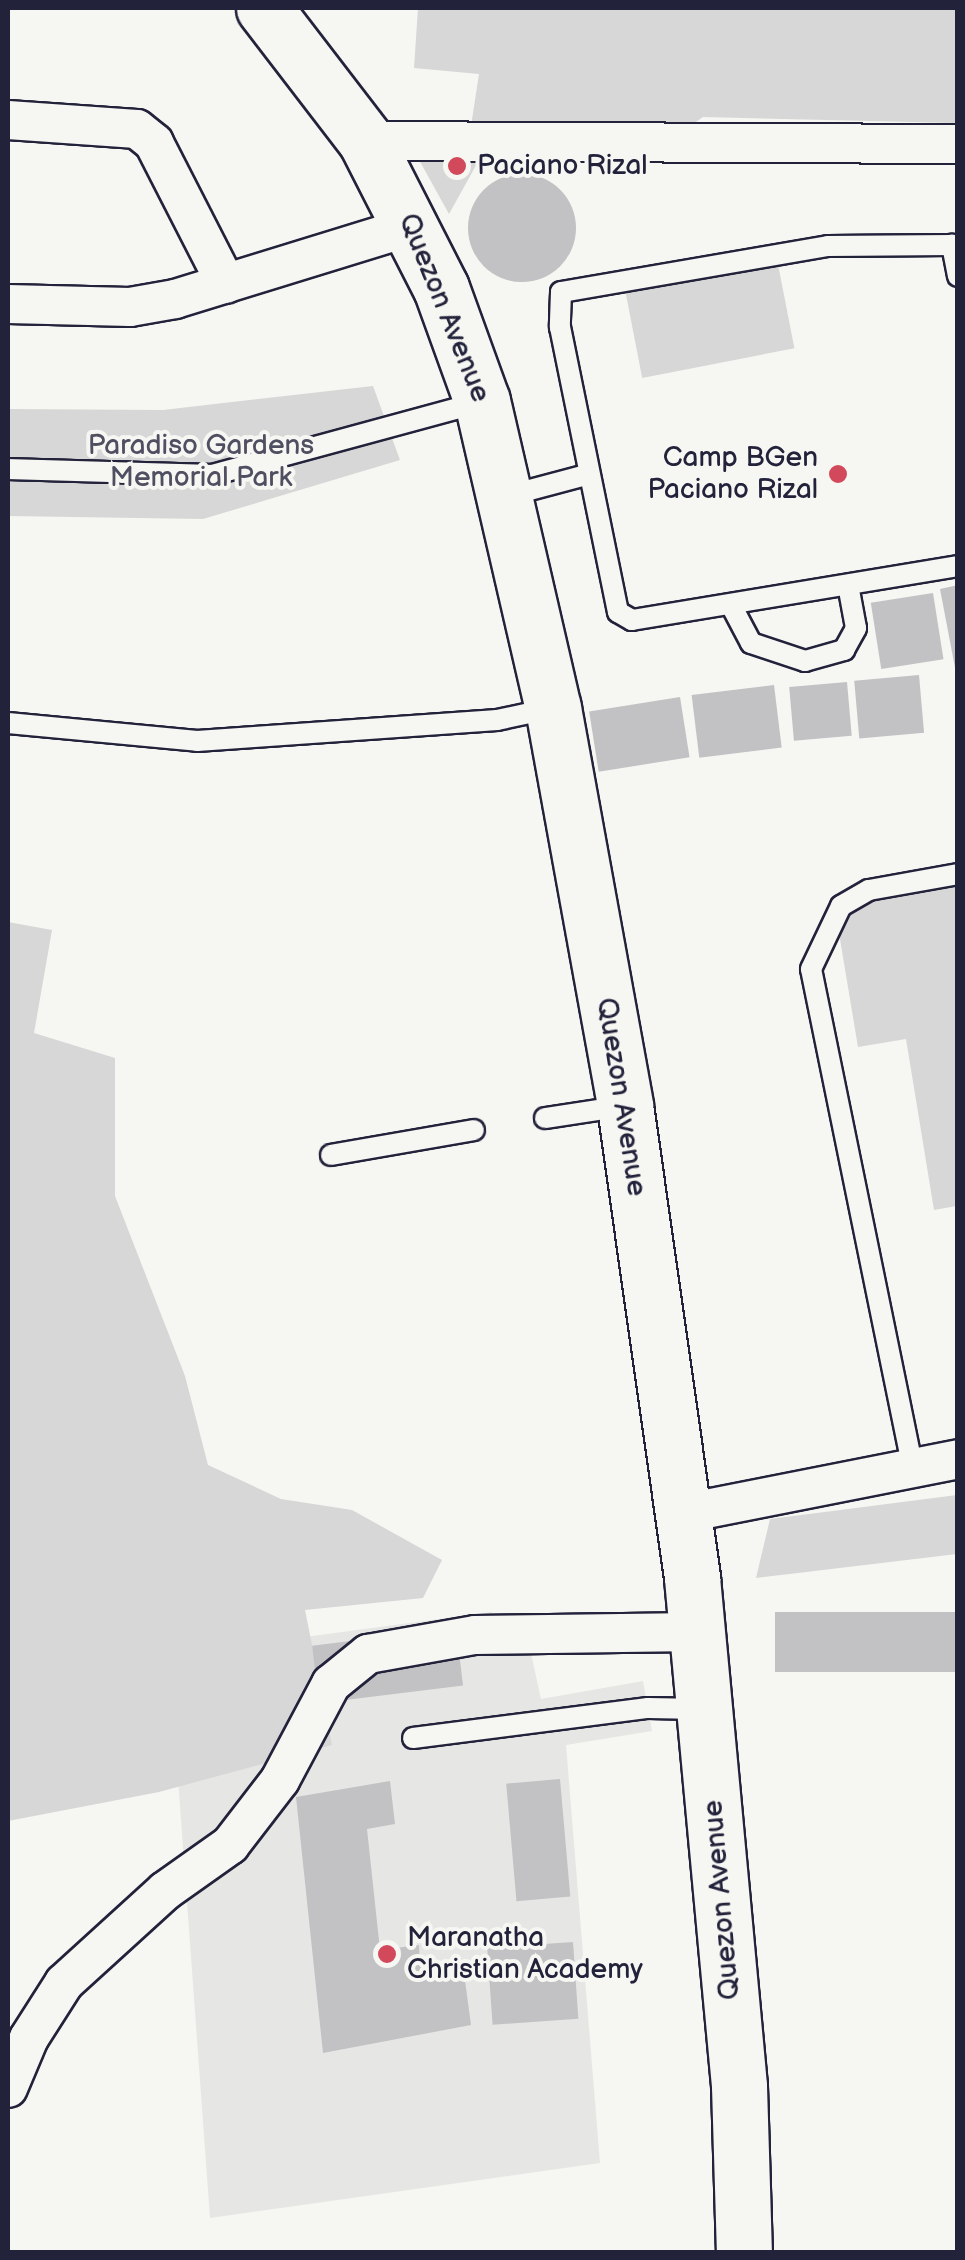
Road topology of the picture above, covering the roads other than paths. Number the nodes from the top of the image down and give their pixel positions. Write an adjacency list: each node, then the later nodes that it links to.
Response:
1 (264, 8): 3 (main road, Quezon Avenue)
2 (8, 120): 7 (street)
3 (366, 141): 4 (street); 5 (main road, Quezon Avenue)
4 (958, 144)
5 (413, 226): 7 (street); 9 (main road, Quezon Avenue)
6 (958, 276): 11 (lane)
7 (226, 284): 8 (street)
8 (8, 304)
9 (482, 401): 10 (lane); 12 (main road, Quezon Avenue)
10 (8, 469)
11 (586, 475): 12 (lane); 15 (lane)
12 (507, 496): 16 (main road, Quezon Avenue)
13 (958, 566): 14 (lane)
14 (848, 586): 15 (lane); 15 (lane)
15 (731, 605)
16 (553, 708): 17 (lane); 19 (main road, Quezon Avenue)
17 (8, 724)
18 (958, 874): 24 (lane)
19 (625, 1106): 20 (lane); 25 (main road, Quezon Avenue)
20 (545, 1118)
21 (474, 1130): 22 (lane)
22 (330, 1155)
23 (958, 1459): 24 (street)
24 (913, 1468): 25 (street)
25 (680, 1514): 26 (main road, Quezon Avenue)
26 (696, 1632): 27 (main road, Quezon Avenue); 29 (street)
27 (702, 1709): 28 (lane); 30 (main road, Quezon Avenue)
28 (413, 1738)
29 (8, 2088)
30 (744, 2252)

